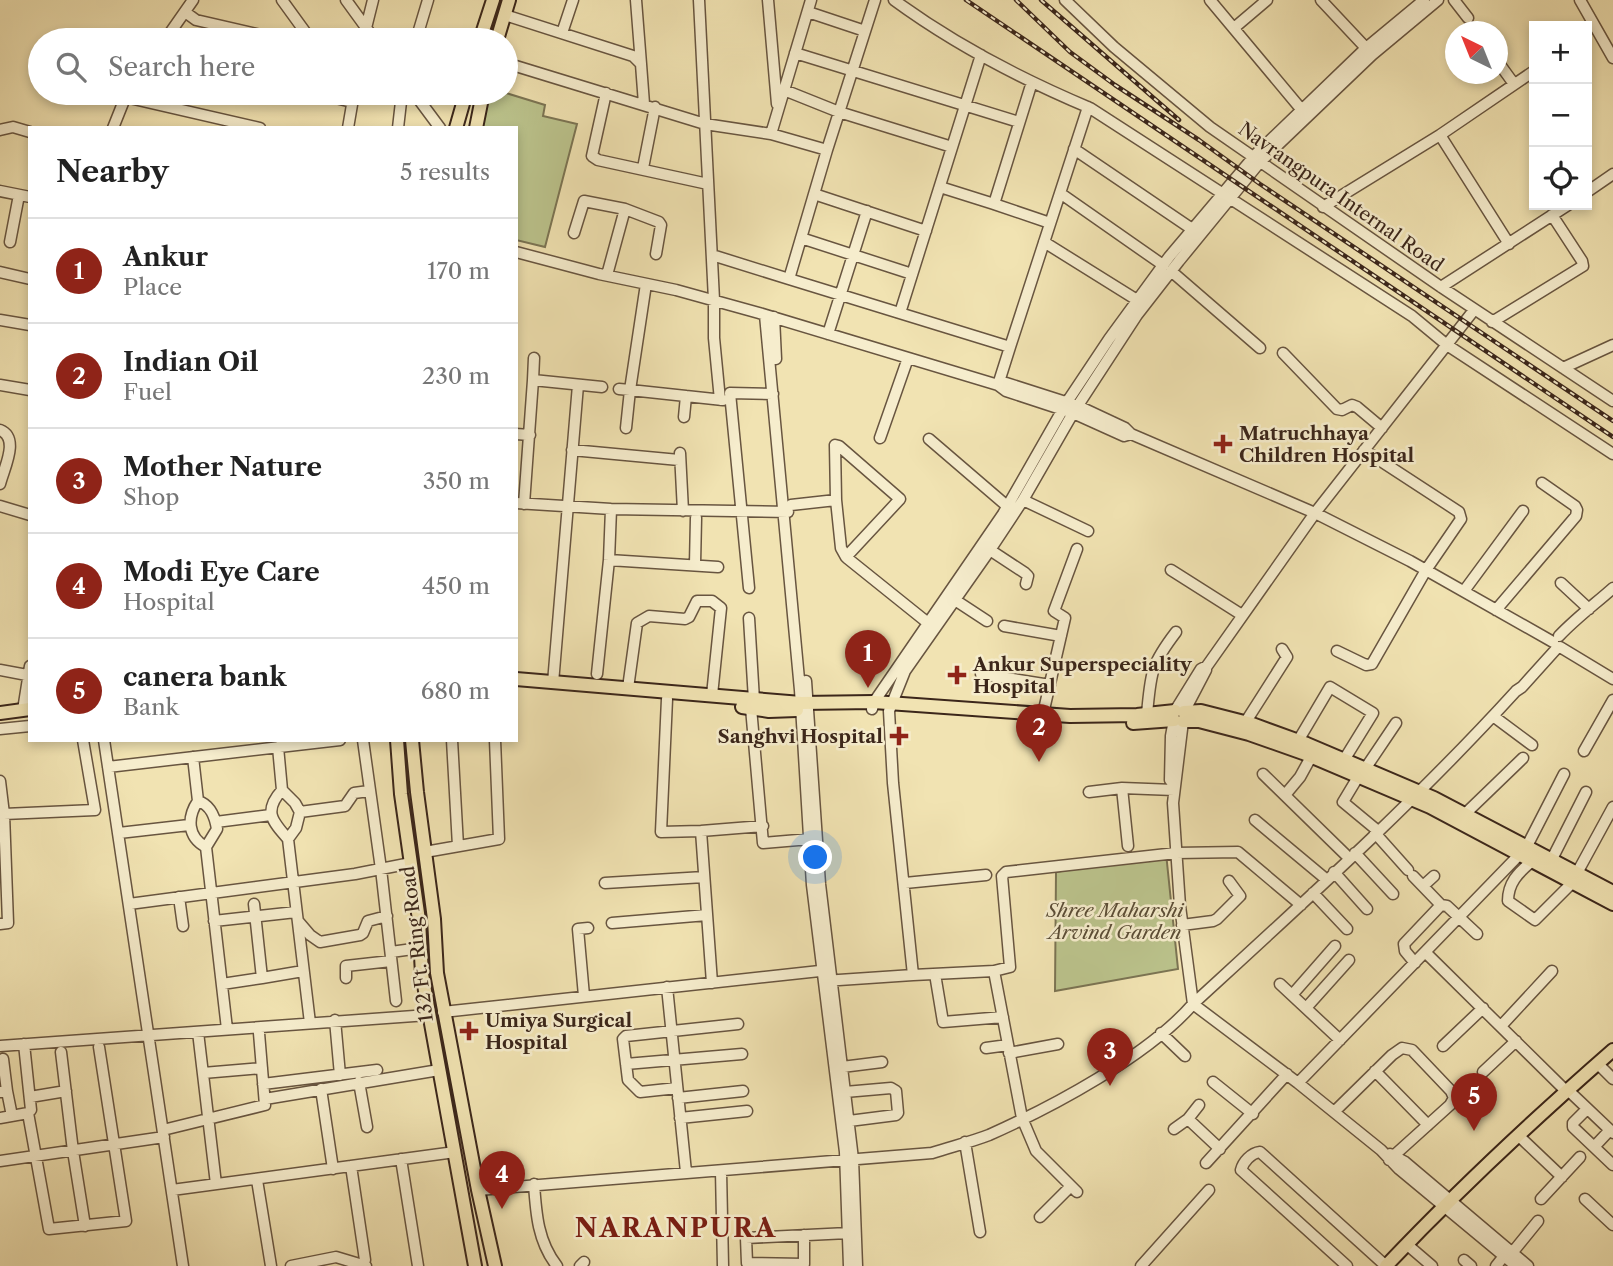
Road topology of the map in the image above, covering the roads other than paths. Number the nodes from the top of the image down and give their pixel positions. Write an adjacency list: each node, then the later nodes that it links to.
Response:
1 (193, 0): 23 (street)
2 (282, 0): 30 (street)
3 (345, 0): 27 (street)
4 (373, 0): 27 (street)
5 (428, 0): 31 (street)
6 (493, 0): 32 (main road)
7 (509, 0): 25 (main road)
8 (573, 0): 38 (street)
9 (636, 0): 44 (street)
10 (699, 0): 67 (street)
11 (768, 0): 64 (street)
12 (811, 0): 24 (street)
13 (875, 0): 36 (street)
14 (894, 0): 42 (street)
15 (1065, 0): 82 (street, Navrangpura Internal Road)
16 (1210, 0): 34 (street)
17 (1267, 0): 34 (street)
18 (1321, 0): 40 (street)
19 (1424, 0): 40 (street)
20 (1438, 0): 82 (street)
21 (1454, 0): 26 (street)
22 (1580, 0): 35 (street)
23 (185, 12): 28 (street); 29 (street)
24 (808, 12): 36 (street); 41 (street)
25 (505, 15): 33 (main road); 38 (street)
26 (1468, 18)
27 (365, 27)
28 (174, 28)
29 (230, 28)
30 (302, 28)
31 (420, 28)
32 (484, 28)
33 (501, 28)
34 (1234, 28): 63 (street)
35 (1597, 29): 37 (street); 39 (street)
36 (865, 31): 46 (street)
37 (1592, 32)
38 (562, 33): 44 (street)
39 (1609, 42): 43 (street)
40 (1366, 48): 63 (street)
41 (795, 53): 46 (street); 51 (street)
42 (981, 55): 49 (street); 61 (street)
43 (1613, 58)
44 (641, 64): 60 (street)
45 (518, 67): 52 (street)
46 (852, 72): 61 (street); 65 (street)
47 (1529, 74): 50 (street)
48 (1508, 76): 50 (street)
49 (1032, 82): 62 (street); 66 (street)
50 (1514, 84): 78 (street)
51 (784, 90): 64 (street); 65 (street)
52 (606, 93): 60 (street); 83 (street)
53 (122, 105): 68 (street)
54 (167, 105): 69 (street)
55 (352, 105): 70 (street)
56 (401, 105): 71 (street)
57 (423, 105): 72 (street)
58 (463, 105): 73 (main road)
59 (480, 105): 74 (main road)
60 (649, 106): 67 (street); 83 (street)
61 (965, 107): 66 (street); 79 (street)
62 (1088, 107): 80 (street); 92 (street)
63 (1301, 109): 82 (street)
64 (778, 111): 77 (street)
65 (839, 112): 79 (street); 81 (street)
66 (1019, 122): 94 (street)
67 (705, 124): 77 (street); 85 (street)
68 (114, 126)
69 (252, 126)
70 (348, 126)
71 (398, 126)
72 (439, 126)
73 (457, 126)
74 (475, 126)
75 (0, 130): 76 (street)
76 (28, 131)
77 (771, 134): 81 (street)
78 (1440, 135): 95 (street); 107 (street)
79 (952, 147): 86 (street)
80 (1074, 149): 89 (street); 101 (street)
81 (827, 150): 90 (street)
82 (1257, 160): 92 (street); 95 (street, Navrangpura Internal Road)
83 (643, 168): 85 (street)
84 (1613, 174): 87 (street)
85 (708, 184): 110 (street)
86 (940, 187): 94 (street); 102 (street)
87 (1592, 189)
88 (0, 191): 91 (street)
89 (1060, 193): 100 (street); 112 (street)
90 (814, 194): 98 (street); 104 (street)
91 (19, 195): 93 (street); 105 (street)
92 (1226, 195): 101 (street); 112 (street); 130 (street)
93 (28, 197)
94 (994, 204): 100 (street)
95 (1323, 206): 119 (street, Navrangpura Internal Road)
96 (625, 209): 103 (street); 109 (street); 115 (street)
97 (1560, 210): 99 (street)
98 (867, 212): 102 (street); 111 (street)
99 (1552, 215): 107 (street); 127 (street)
100 (1050, 223): 106 (street)
101 (1192, 229): 112 (street)
102 (926, 231): 114 (street)
103 (574, 233)
104 (801, 238): 111 (street); 117 (street)
105 (10, 242)
106 (1044, 242): 122 (street); 132 (street)
107 (1509, 244): 119 (street)
108 (518, 253): 115 (street)
109 (656, 254)
110 (712, 255): 117 (street); 121 (street)
111 (853, 255): 114 (street); 120 (street)
112 (1167, 268): 122 (street); 133 (street); 149 (street)
113 (0, 272): 116 (street)
114 (912, 274): 124 (street)
115 (607, 275): 118 (street)
116 (28, 279)
117 (789, 279): 120 (street)
118 (646, 284): 121 (street); 144 (street)
119 (1441, 288): 123 (street, Navrangpura Internal Road)
120 (842, 295): 124 (street); 129 (street)
121 (714, 300): 125 (street); 147 (street)
122 (1137, 300): 149 (street)
123 (1474, 310): 127 (street, Navrangpura Internal Road); 130 (street)
124 (900, 313): 132 (street)
125 (769, 316): 129 (street); 145 (street); 170 (street)
126 (0, 320): 128 (street)
127 (1492, 322): 137 (street, Navrangpura Internal Road)
128 (28, 325)
129 (828, 334): 136 (street)
130 (1447, 345): 152 (street); 160 (street)
131 (1613, 345): 137 (street)
132 (1010, 347): 140 (street)
133 (1260, 348)
134 (1283, 353): 152 (street)
135 (534, 358): 138 (street)
136 (908, 358): 140 (street); 156 (street)
137 (1563, 368): 148 (street, Navrangpura Internal Road)
138 (533, 380): 141 (street); 155 (street)
139 (0, 385): 143 (street)
140 (998, 385): 149 (street)
141 (578, 386): 142 (street); 158 (street)
142 (601, 387)
143 (28, 390)
144 (625, 390): 146 (street); 151 (street)
145 (773, 394): 147 (street); 170 (street)
146 (686, 396): 147 (street); 150 (street)
147 (725, 400): 173 (street)
148 (1613, 401)
149 (1070, 407): 164 (street); 168 (street); 174 (street)
150 (684, 416)
151 (626, 428)
152 (1382, 428): 159 (street)
153 (0, 430): 162 (street)
154 (518, 434): 155 (street)
155 (530, 435): 165 (street)
156 (880, 438)
157 (929, 439): 168 (street)
158 (572, 450): 167 (street); 171 (street)
159 (1364, 450): 174 (street); 185 (street)
160 (1613, 454)
161 (1542, 483): 192 (street)
162 (0, 484)
163 (836, 499): 170 (street); 180 (street); 180 (street)
164 (1023, 500): 177 (street); 179 (street)
165 (520, 503): 167 (street)
166 (0, 506): 175 (street)
167 (567, 506): 169 (street); 210 (street)
168 (1007, 506): 197 (street)
169 (611, 509): 171 (street); 181 (street)
170 (789, 510): 173 (street); 220 (street)
171 (682, 511): 173 (street)
172 (1523, 511): 190 (street)
173 (743, 512): 188 (street)
174 (1315, 513): 185 (street); 194 (street)
175 (28, 514)
176 (696, 518): 182 (street)
177 (1088, 531)
178 (1077, 549): 200 (street)
179 (990, 550): 187 (street); 191 (street)
180 (846, 557): 197 (street)
181 (609, 560): 182 (street); 206 (street)
182 (695, 564): 183 (street)
183 (718, 567)
184 (1171, 570): 194 (street)
185 (1426, 570): 190 (street); 203 (street)
186 (1561, 583): 193 (street)
187 (1026, 584)
188 (749, 588)
189 (1613, 588): 193 (street)
190 (1464, 591): 192 (street)
191 (954, 600): 196 (street); 223 (street)
192 (1496, 610): 201 (street)
193 (1588, 610): 201 (street)
194 (1242, 615): 227 (street)
195 (749, 618): 218 (street)
196 (987, 621)
197 (928, 623): 221 (street)
198 (1004, 626): 200 (street)
199 (1176, 632): 226 (street)
200 (1061, 636): 211 (street)
201 (1558, 642): 208 (street); 228 (street)
202 (1282, 649): 229 (street)
203 (1337, 651)
204 (0, 670): 205 (street)
205 (28, 670)
206 (597, 674)
207 (981, 674): 211 (street)
208 (1612, 678)
209 (518, 679): 210 (main road)
210 (553, 683): 214 (main road)
211 (1050, 685): 225 (street)
212 (518, 687): 216 (main road)
213 (28, 688): 222 (street)
214 (628, 688): 215 (main road); 215 (street)
215 (712, 695): 218 (main road)
216 (667, 699): 218 (main road); 274 (street)
217 (1613, 700): 244 (street)
218 (753, 704): 220 (main road); 273 (street)
219 (0, 706): 222 (main road)
220 (805, 706): 221 (main road); 278 (street); 335 (street)
221 (873, 706): 223 (main road)
222 (27, 707): 224 (main road)
223 (889, 707): 225 (main road); 227 (main road); 299 (street)
224 (0, 713)
225 (1043, 714): 226 (main road)
226 (1147, 714): 227 (main road)
227 (1179, 716): 229 (main road); 246 (main road); 254 (street)
228 (1493, 716): 242 (street); 261 (street)
229 (1245, 723): 233 (main road)
230 (1396, 723): 250 (street)
231 (28, 726): 232 (street)
232 (0, 729)
233 (1298, 741): 248 (main road); 248 (street)
234 (83, 742): 264 (street)
235 (104, 742): 249 (street)
236 (322, 742): 243 (street)
237 (363, 742): 257 (street)
238 (397, 742): 289 (main road, 132 Ft. Ring Road)
239 (412, 742): 284 (main road, 132 Ft. Ring Road)
240 (452, 742): 280 (street)
241 (495, 742): 280 (street)
242 (1532, 745)
243 (278, 747): 245 (street); 256 (street)
244 (1584, 751)
245 (193, 757): 249 (street); 263 (street)
246 (1311, 757): 250 (main road); 260 (street)
247 (1523, 758): 268 (street)
248 (1343, 760): 250 (main road)
249 (108, 767): 262 (street)
250 (1362, 773): 261 (main road); 275 (street)
251 (1263, 774): 260 (street)
252 (1564, 774): 283 (street)
253 (0, 781): 267 (street)
254 (1174, 787): 255 (street); 285 (street)
255 (1122, 788): 258 (street); 281 (street)
256 (282, 790): 266 (street); 269 (street)
257 (369, 791): 266 (street); 290 (street)
258 (1089, 792)
259 (1586, 792): 287 (street)
260 (1285, 795): 286 (street)
261 (1414, 795): 268 (main road); 275 (street); 283 (main road)
262 (114, 800): 264 (street); 276 (street)
263 (198, 801): 271 (street); 272 (street)
264 (94, 805): 267 (street)
265 (1613, 807): 295 (street)
266 (300, 812): 277 (street)
267 (2, 814): 279 (street)
268 (1465, 814): 283 (main road)
269 (271, 815): 271 (street); 277 (street)
270 (1255, 820): 292 (street)
271 (216, 822): 282 (street)
272 (189, 825): 276 (street); 282 (street)
273 (763, 826): 274 (street); 278 (street)
274 (701, 831): 294 (street)
275 (1376, 832): 286 (street); 300 (street)
276 (118, 833): 307 (street)
277 (288, 839): 297 (street)
278 (810, 839): 335 (street)
279 (2, 840): 306 (street)
280 (458, 846): 284 (street)
281 (1128, 846)
282 (206, 847): 303 (street)
283 (1523, 850): 287 (main road); 288 (main road); 316 (street)
284 (425, 852): 349 (main road, 132 Ft. Ring Road)
285 (1177, 853): 309 (street); 320 (street); 332 (street)
286 (1352, 856): 292 (street); 304 (street)
287 (1552, 859): 295 (main road)
288 (1531, 862): 295 (main road); 295 (street)
289 (411, 863): 290 (street); 326 (main road, 132 Ft. Ring Road)
290 (381, 869): 297 (street); 315 (street)
291 (986, 875): 299 (street)
292 (1330, 876): 301 (street); 311 (street)
293 (1434, 876): 300 (street)
294 (704, 877): 298 (street); 313 (street)
295 (1575, 877): 302 (main road); 308 (main road)
296 (1229, 881): 320 (street)
297 (292, 883): 303 (street); 314 (street)
298 (605, 883)
299 (905, 883): 336 (street)
300 (1423, 886): 310 (street)
301 (1313, 892): 309 (street); 323 (street)
302 (1613, 892)
303 (212, 893): 305 (street); 317 (street)
304 (1393, 894)
305 (179, 897): 307 (street); 321 (street)
306 (4, 899): 319 (street)
307 (129, 904): 361 (street)
308 (1613, 904)
309 (1301, 905): 346 (street)
310 (1441, 905): 316 (street); 330 (street)
311 (1367, 909)
312 (254, 910): 314 (street); 317 (street); 337 (street)
313 (707, 915): 318 (street); 339 (street)
314 (297, 916): 315 (street); 331 (street)
315 (387, 916): 328 (street)
316 (1459, 917): 324 (street); 327 (street)
317 (214, 921): 340 (street)
318 (612, 923)
319 (0, 924)
320 (1182, 925): 346 (street)
321 (183, 926)
322 (588, 928): 344 (street)
323 (1347, 929)
324 (1477, 934)
325 (1335, 946): 343 (street)
326 (420, 948): 328 (street); 350 (main road, 132 Ft. Ring Road)
327 (1425, 952): 330 (street); 348 (street)
328 (391, 956): 338 (street); 345 (street)
329 (1349, 960): 347 (street)
330 (1415, 963): 362 (street)
331 (303, 971): 337 (street); 353 (street)
332 (994, 971): 334 (street); 351 (street)
333 (1552, 971): 355 (street)
334 (935, 974): 336 (street); 351 (street)
335 (827, 975): 336 (street); 339 (street); 380 (street); 433 (street)
336 (913, 975)
337 (262, 978): 340 (street)
338 (346, 978)
339 (712, 983): 342 (street)
340 (222, 984): 356 (street)
341 (1280, 984): 343 (street)
342 (667, 987): 344 (street); 357 (street)
343 (1292, 995): 347 (street)
344 (583, 996): 349 (street)
345 (396, 1001)
346 (1193, 1004): 360 (street); 388 (street)
347 (1306, 1008): 362 (street)
348 (1483, 1008): 355 (street); 367 (street)
349 (443, 1012): 445 (main road, 132 Ft. Ring Road)
350 (428, 1015): 352 (street); 384 (main road, 132 Ft. Ring Road)
351 (1003, 1017): 370 (street)
352 (335, 1020): 353 (street); 389 (street)
353 (310, 1023): 356 (street)
354 (738, 1024): 357 (street)
355 (1501, 1026): 363 (street)
356 (227, 1029): 358 (street)
357 (671, 1031): 377 (street); 379 (street)
358 (198, 1032): 361 (street); 387 (street)
359 (259, 1033): 382 (street)
360 (1161, 1033): 374 (street); 413 (street)
361 (149, 1035): 364 (street); 421 (street)
362 (1340, 1040): 393 (street)
363 (1516, 1041): 386 (street); 400 (street)
364 (24, 1044): 366 (street); 402 (street)
365 (1058, 1044): 370 (street)
366 (0, 1046)
367 (1443, 1046)
368 (99, 1047): 424 (street)
369 (986, 1048): 370 (street)
370 (1008, 1049): 413 (street)
371 (1613, 1050): 400 (main road)
372 (61, 1052): 397 (street)
373 (742, 1054): 377 (street)
374 (1185, 1056)
375 (1613, 1057): 381 (main road)
376 (3, 1059): 396 (street)
377 (674, 1060): 379 (street); 401 (street)
378 (882, 1062): 380 (street)
379 (626, 1064): 401 (street)
380 (842, 1067): 399 (street)
381 (1601, 1067): 390 (street); 400 (main road)
382 (262, 1068): 387 (street); 394 (street)
383 (377, 1070): 389 (street)
384 (439, 1070): 391 (street); 428 (main road, 132 Ft. Ring Road)
385 (1375, 1071): 407 (street); 417 (street); 417 (street)
386 (1483, 1072)
387 (203, 1073): 414 (street)
388 (1287, 1074): 393 (street); 409 (street)
389 (340, 1075): 394 (street)
390 (1613, 1079)
391 (359, 1082): 395 (street); 418 (street)
392 (1213, 1082): 409 (street)
393 (1298, 1083): 407 (street)
394 (263, 1084): 403 (street)
395 (321, 1088): 403 (street); 438 (street)
396 (4, 1091): 410 (street)
397 (66, 1091): 402 (street); 427 (street)
398 (743, 1091): 401 (street)
399 (845, 1092): 416 (street); 416 (street)
400 (1569, 1092): 405 (street); 422 (main road); 450 (main road)
401 (678, 1093): 412 (street)
402 (30, 1097): 408 (street)
403 (265, 1099): 414 (street)
404 (1199, 1105): 415 (street)
405 (1587, 1109): 420 (street); 425 (street)
406 (747, 1111): 412 (street)
407 (1334, 1112): 430 (street)
408 (28, 1113): 410 (street); 429 (street)
409 (1253, 1114): 426 (street)
410 (12, 1115): 411 (street)
411 (0, 1118)
412 (680, 1118): 440 (street)
413 (1022, 1118): 423 (street); 451 (street)
414 (208, 1119): 421 (street); 443 (street)
415 (1188, 1119): 419 (street); 426 (street)
416 (849, 1121): 433 (street)
417 (1428, 1125): 430 (street)
418 (367, 1127)
419 (1174, 1129)
420 (1611, 1132): 425 (street)
421 (163, 1133): 424 (street); 446 (street)
422 (1521, 1138): 441 (street); 450 (main road)
423 (965, 1142): 433 (street); 455 (street)
424 (113, 1145): 427 (street); 454 (street)
425 (1594, 1147): 437 (street)
426 (1220, 1149): 435 (street)
427 (73, 1151): 429 (street); 454 (street)
428 (455, 1152): 432 (street); 465 (main road, 132 Ft. Ring Road)
429 (37, 1157): 434 (street); 454 (street)
430 (1391, 1157): 450 (street)
431 (1580, 1157): 441 (street)
432 (401, 1159): 436 (street); 464 (street)
433 (849, 1160): 439 (street); 456 (street); 470 (street)
434 (0, 1161)
435 (1206, 1163)
436 (351, 1166): 438 (street); 460 (street)
437 (1613, 1166)
438 (333, 1169): 442 (street)
439 (721, 1171): 440 (street); 468 (street)
440 (686, 1172): 444 (street)
441 (1562, 1177): 448 (street)
442 (257, 1180): 443 (street); 462 (street)
443 (216, 1184): 446 (street)
444 (534, 1184): 445 (street); 467 (street)
445 (478, 1189): 466 (main road, 132 Ft. Ring Road)
446 (172, 1190): 461 (street)
447 (1209, 1190): 471 (street)
448 (1541, 1199)
449 (1586, 1199): 453 (street)
450 (1448, 1205): 458 (main road); 459 (street); 473 (main road)
451 (1040, 1217)
452 (1538, 1221): 459 (street)
453 (1613, 1225)
454 (85, 1226)
455 (980, 1232)
456 (848, 1233): 457 (street); 469 (street)
457 (804, 1235): 457 (street)
458 (1411, 1248): 474 (main road); 475 (street)
459 (1508, 1255): 476 (street); 477 (street); 478 (street)
460 (360, 1264): 463 (street)
461 (183, 1266)
462 (271, 1266)
463 (292, 1266)
464 (418, 1266)
465 (475, 1266)
466 (495, 1266)
467 (557, 1266)
468 (723, 1266)
469 (849, 1266)
470 (857, 1266)
471 (1141, 1266)
472 (1347, 1266): 473 (street)
473 (1386, 1266)
474 (1394, 1266)
475 (1432, 1266)
476 (1496, 1266)
477 (1516, 1266)
478 (1528, 1266)

